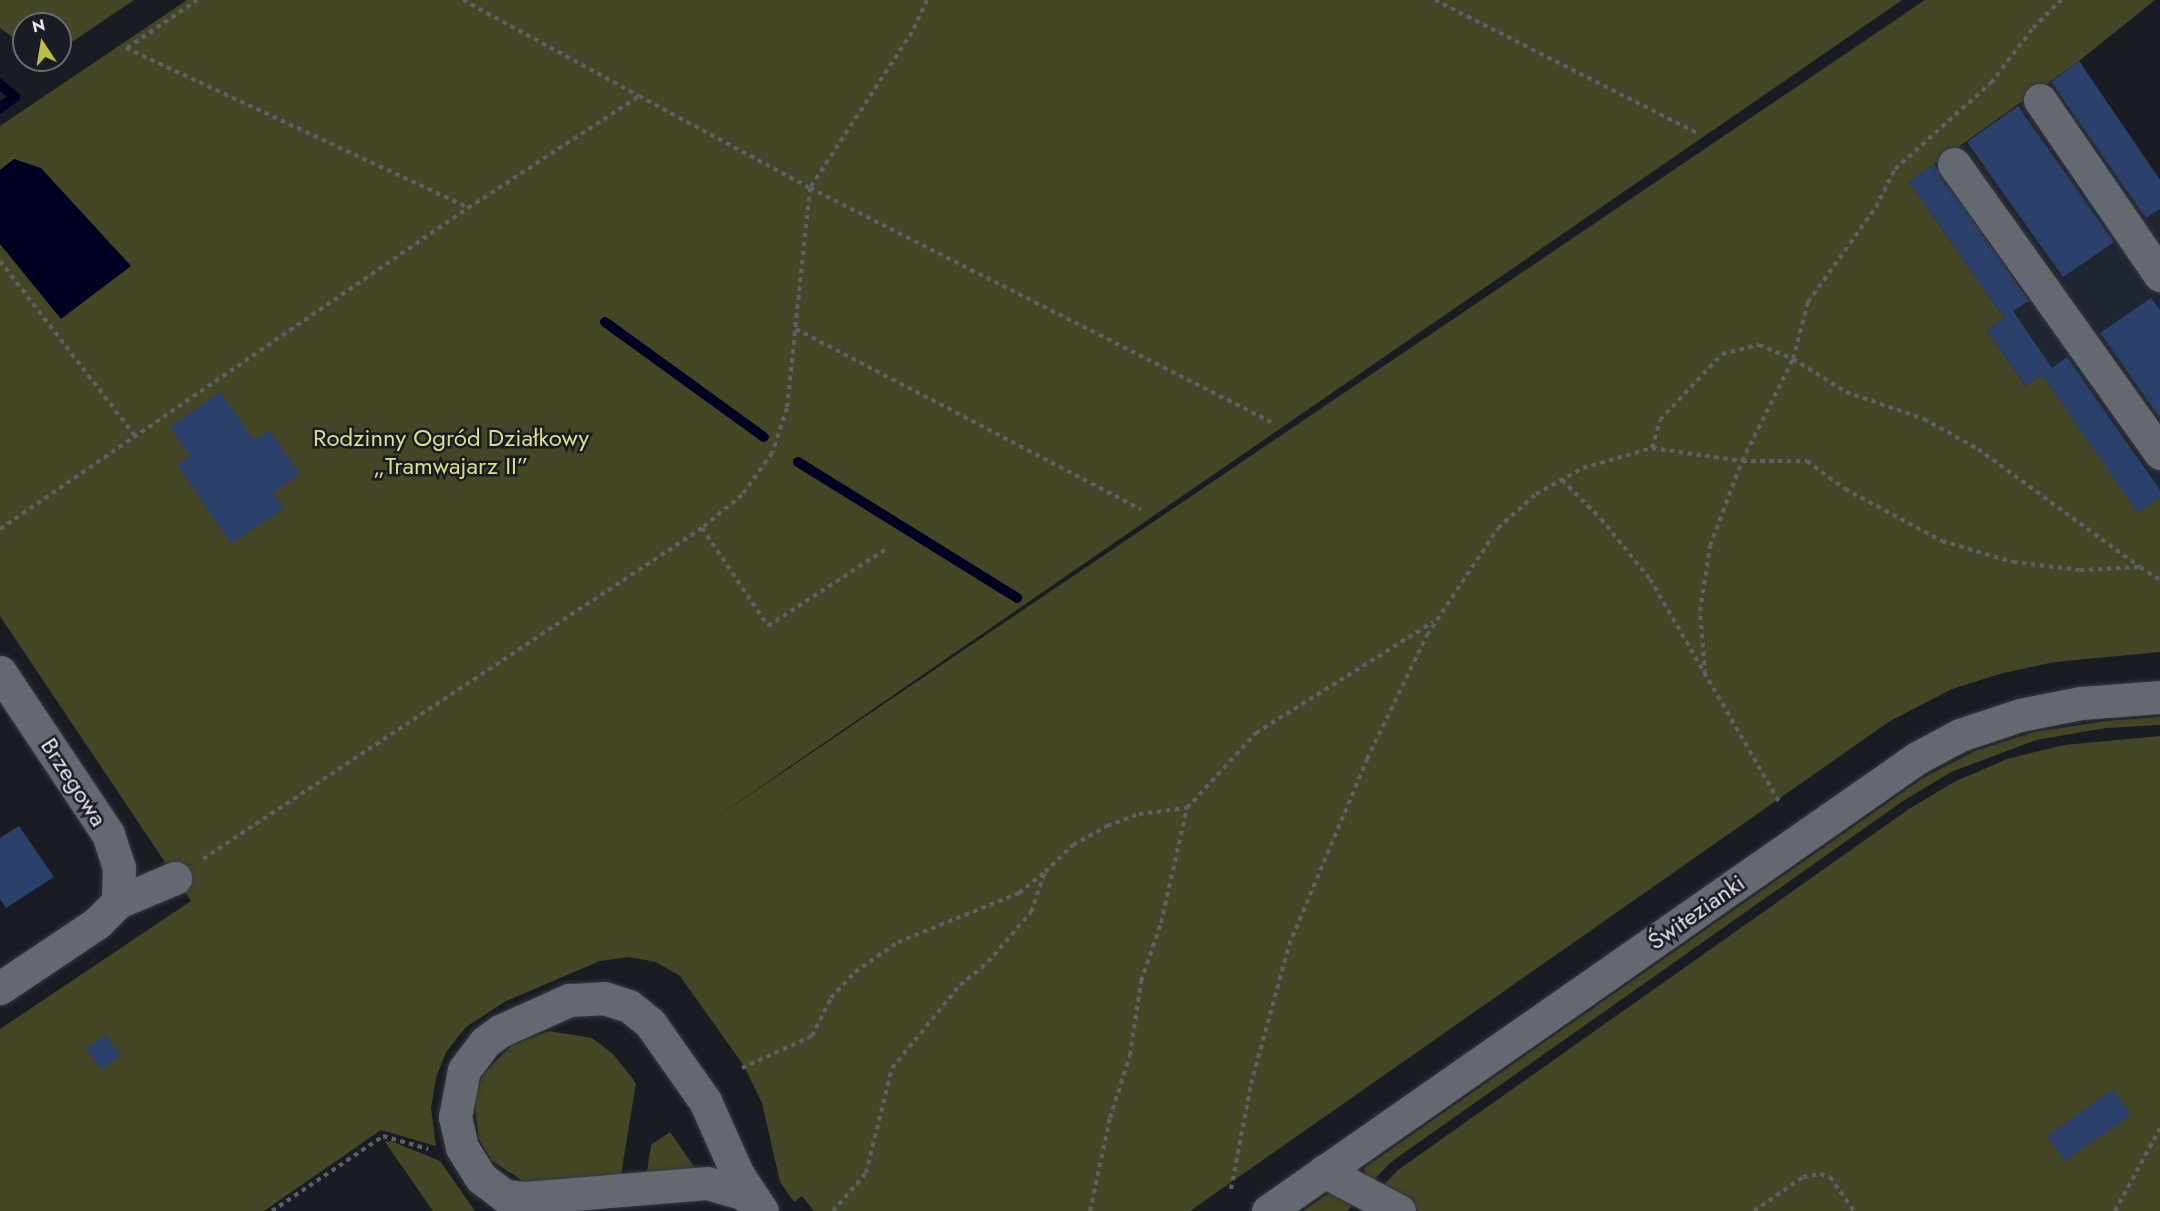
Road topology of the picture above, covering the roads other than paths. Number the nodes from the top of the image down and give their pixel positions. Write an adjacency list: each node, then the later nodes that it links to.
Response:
1 (2040, 100): 3 (street)
2 (1954, 164): 4 (street)
3 (2160, 275)
4 (2160, 453)
5 (0, 672): 8 (street, Brzegowa)
6 (2160, 697): 10 (street, Świtezianki)
7 (175, 878): 8 (street)
8 (118, 902): 9 (street)
9 (0, 988)
10 (1324, 1171): 14 (street, Świtezianki); 15 (street)
11 (481, 1178): 12 (street); 12 (street); 13 (street)
12 (758, 1207)
13 (504, 1210)
14 (1268, 1211)
15 (1399, 1211)

